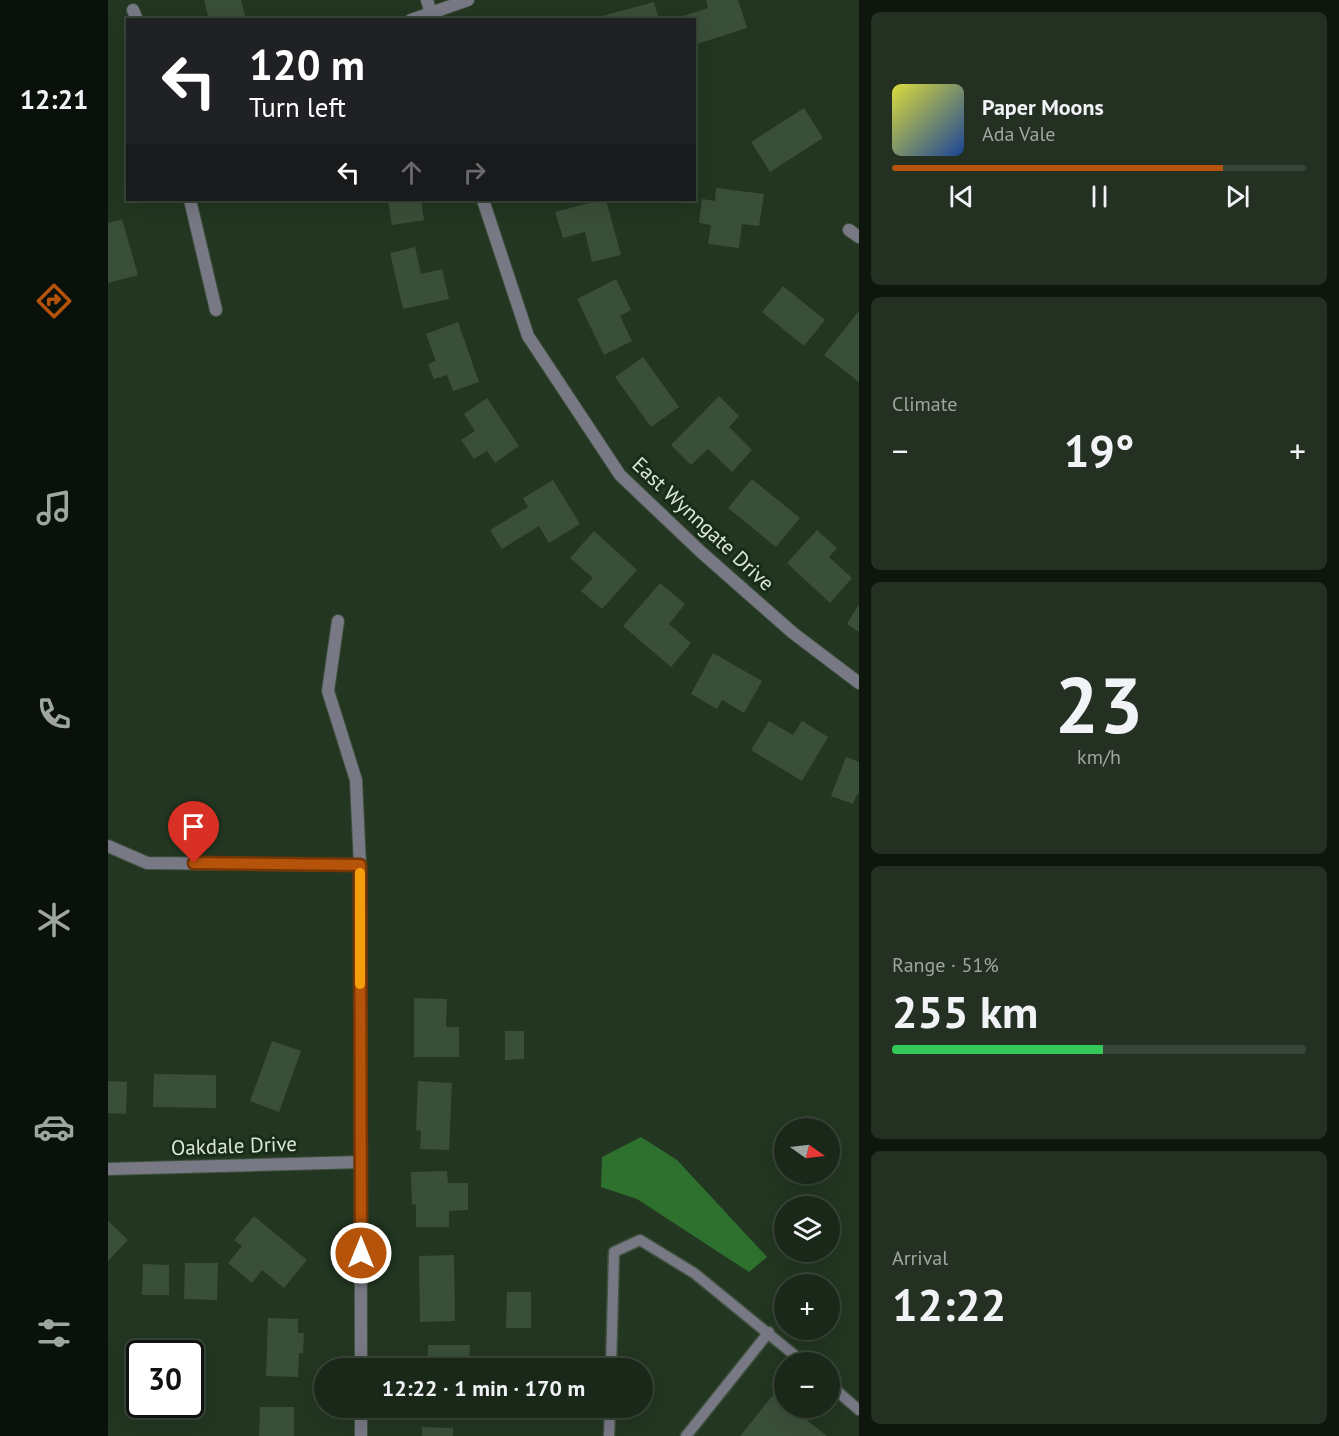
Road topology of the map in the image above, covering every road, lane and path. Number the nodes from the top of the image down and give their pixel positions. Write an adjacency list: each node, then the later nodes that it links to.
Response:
1 (427, 0): 3 (street)
2 (468, 0): 3 (street)
3 (432, 17)
4 (190, 201): 6 (street)
5 (483, 201): 8 (street, East Wynngate Drive)
6 (216, 310)
7 (338, 621): 10 (street)
8 (859, 683)
9 (108, 846): 10 (street)
10 (360, 865): 11 (street)
11 (361, 1162): 12 (street, Oakdale Drive); 15 (street)
12 (108, 1169)
13 (769, 1332): 14 (lane); 16 (lane); 23 (lane)
14 (792, 1352)
15 (361, 1358)
16 (611, 1358)
17 (840, 1393): 18 (lane)
18 (859, 1410)
19 (361, 1418): 21 (street)
20 (610, 1418): 22 (lane)
21 (361, 1436)
22 (609, 1436)
23 (686, 1436)

